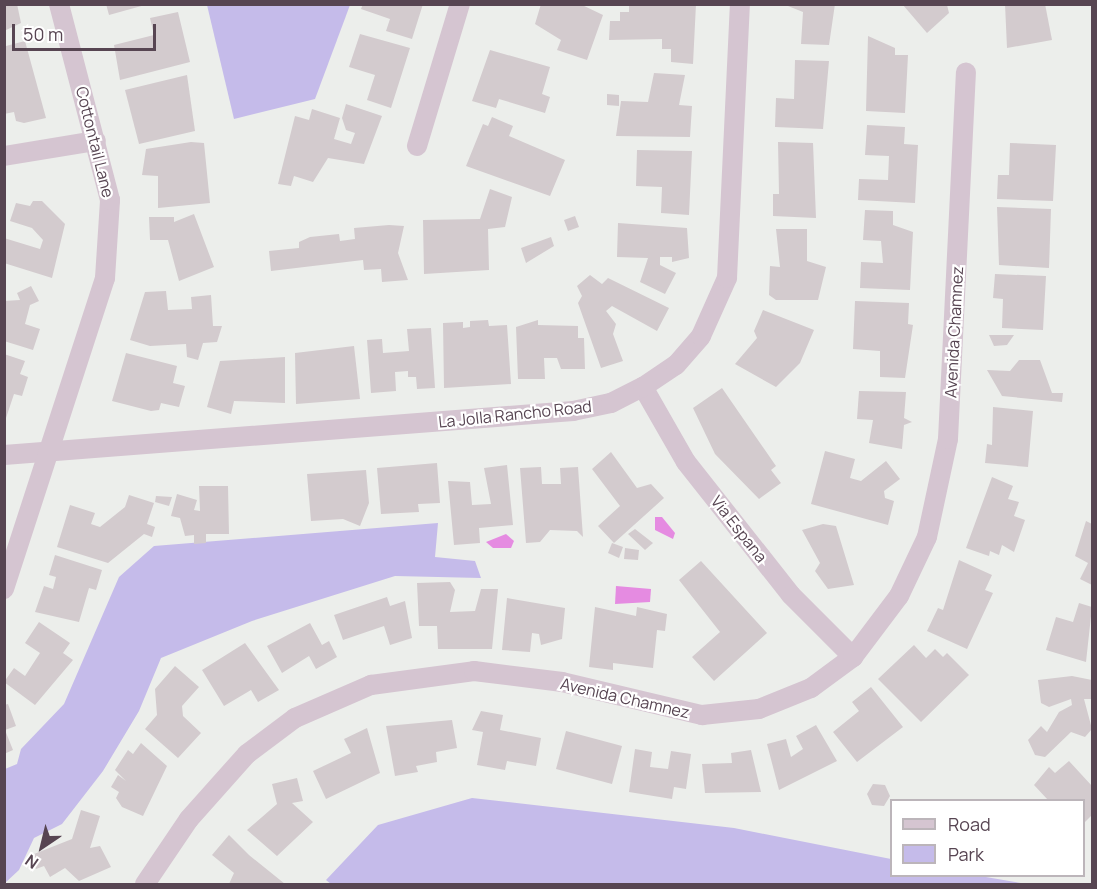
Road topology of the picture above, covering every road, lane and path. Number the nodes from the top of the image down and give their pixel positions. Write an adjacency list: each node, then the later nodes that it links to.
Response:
1 (59, 4): 5 (street, Cottontail Lane)
2 (460, 4): 6 (street)
3 (740, 4): 8 (street, La Jolla Rancho Road)
4 (966, 72): 12 (street, Avenida Chamnez)
5 (96, 141): 7 (street); 9 (street, Cottontail Lane)
6 (417, 146)
7 (4, 156)
8 (643, 387): 9 (street, La Jolla Rancho Road); 12 (street, Via Espana)
9 (48, 453): 10 (street, La Jolla Rancho Road); 11 (street, Cottontail Lane)
10 (4, 456)
11 (4, 589)
12 (853, 657): 13 (street, Avenida Chamnez)
13 (145, 885)

